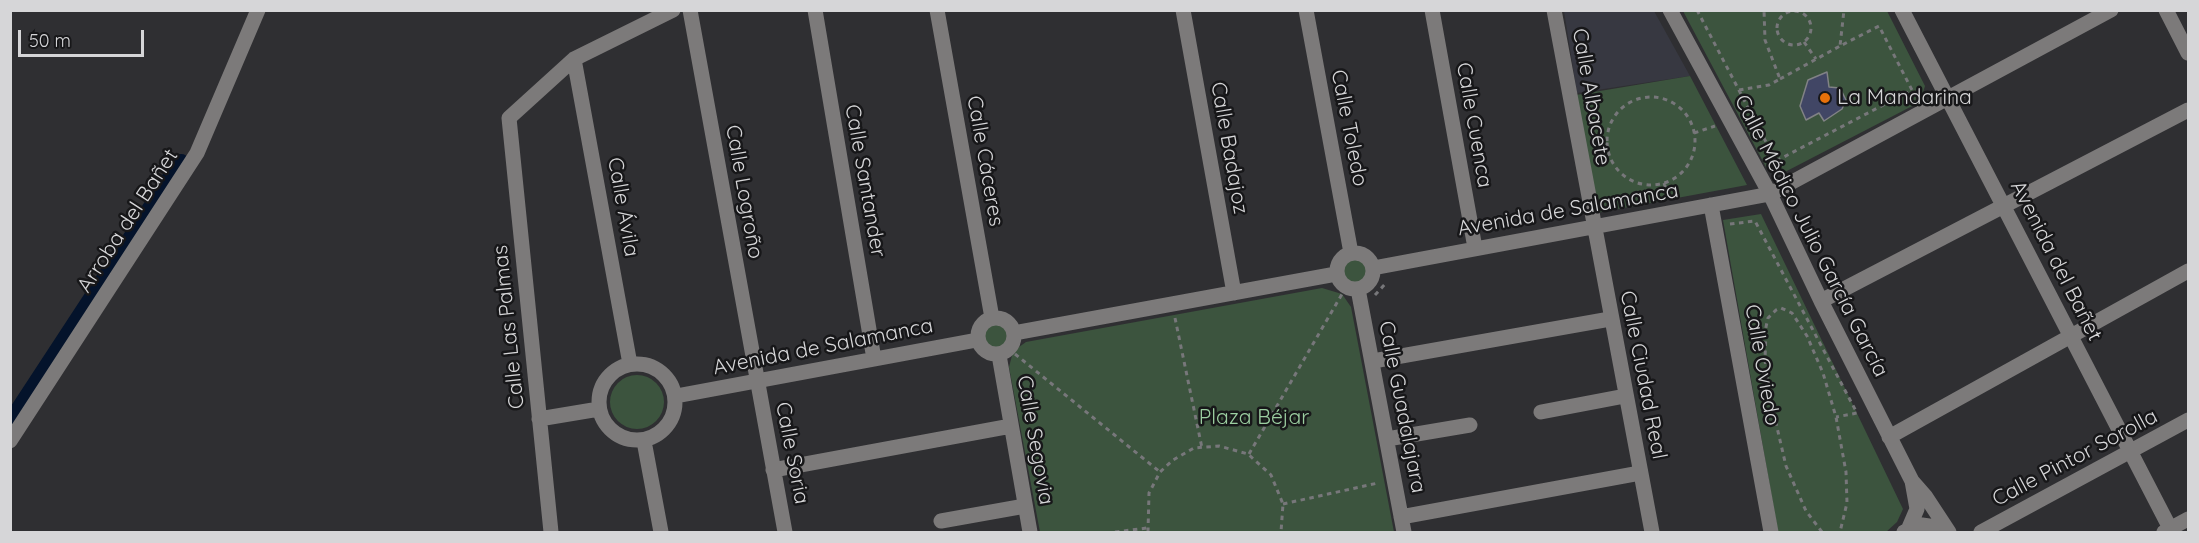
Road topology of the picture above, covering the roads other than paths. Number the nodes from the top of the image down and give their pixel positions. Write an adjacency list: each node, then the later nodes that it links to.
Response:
1 (258, 10): 50 (street, Arroba del Bañet)
2 (673, 10): 15 (street)
3 (690, 10): 39 (street, Calle Logroño)
4 (815, 10): 36 (street, Calle Santander)
5 (937, 10): 30 (street, Calle Cáceres)
6 (1184, 10): 28 (street, Calle Badajoz)
7 (1306, 10): 23 (street, Calle Toledo)
8 (1432, 10): 22 (street, Calle Cuenca)
9 (1554, 10): 21 (street, Calle Albacete)
10 (1670, 10): 18 (street, Calle Médico Julio García García)
11 (1902, 10): 16 (street, Avenida del Bañet)
12 (2111, 10): 16 (street, Avenida de Salamanca)
13 (2166, 10): 14 (street)
14 (2188, 53)
15 (574, 58): 38 (street, Calle Ávila); 44 (street, Calle Las Palmas)
16 (1948, 98): 18 (street, Avenida de Salamanca); 20 (street, Avenida del Bañet)
17 (2188, 110): 20 (street)
18 (1770, 194): 19 (street, Avenida de Salamanca); 29 (street, Calle Médico Julio García García)
19 (1712, 205): 21 (street, Avenida de Salamanca); 68 (street, Calle Oviedo)
20 (2004, 206): 29 (street); 33 (street, Avenida del Bañet)
21 (1592, 226): 22 (street, Avenida de Salamanca); 31 (street, Calle Ciudad Real)
22 (1475, 248): 24 (street, Avenida de Salamanca)
23 (1352, 253): 24 (street); 26 (street)
24 (1373, 268): 27 (street)
25 (2188, 271): 33 (street)
26 (1336, 274): 27 (street); 28 (street)
27 (1353, 289): 37 (street, Calle Guadalajara)
28 (1234, 293): 32 (street)
29 (1821, 301): 48 (street, Calle Médico Julio García García)
30 (992, 318): 32 (street); 34 (street)
31 (1610, 319): 37 (street); 41 (street, Calle Ciudad Real)
32 (1014, 333): 35 (street)
33 (2072, 337): 48 (street); 52 (street, Avenida del Bañet)
34 (977, 340): 35 (street); 36 (street, Avenida de Salamanca)
35 (1004, 352): 47 (street, Calle Segovia)
36 (874, 359): 39 (street, Avenida de Salamanca)
37 (1373, 361): 49 (street, Calle Guadalajara)
38 (630, 364): 40 (street); 42 (street)
39 (757, 381): 40 (street, Avenida de Salamanca); 53 (street, Calle Soria)
40 (676, 396): 51 (street)
41 (1625, 396): 43 (street); 54 (street, Calle Ciudad Real)
42 (599, 409): 44 (street); 51 (street)
43 (1541, 412)
44 (539, 419): 62 (street, Calle Las Palmas)
45 (2188, 420): 52 (street, Calle Pintor Sorolla)
46 (1470, 425): 49 (street)
47 (1011, 426): 53 (street); 56 (street, Calle Segovia)
48 (1889, 437): 55 (street, Calle Médico Julio García García)
49 (1387, 439): 57 (street, Calle Guadalajara)
50 (10, 441)
51 (644, 441): 63 (street)
52 (2131, 452): 61 (street, Avenida del Bañet); 70 (street, Calle Pintor Sorolla)
53 (774, 470): 64 (street, Calle Soria)
54 (1640, 473): 57 (street); 67 (street, Calle Ciudad Real)
55 (1912, 481): 60 (street, Calle Médico Julio García García); 69 (street, Calle Médico Julio García García)
56 (1025, 506): 59 (street); 65 (street, Calle Segovia)
57 (1401, 517): 66 (street, Calle Guadalajara)
58 (2188, 519): 61 (street)
59 (941, 521)
60 (1906, 531): 69 (street)
61 (2169, 531)
62 (551, 532)
63 (661, 532)
64 (785, 532)
65 (1030, 532)
66 (1404, 532)
67 (1652, 532)
68 (1771, 532)
69 (1948, 532)
70 (1981, 532)

